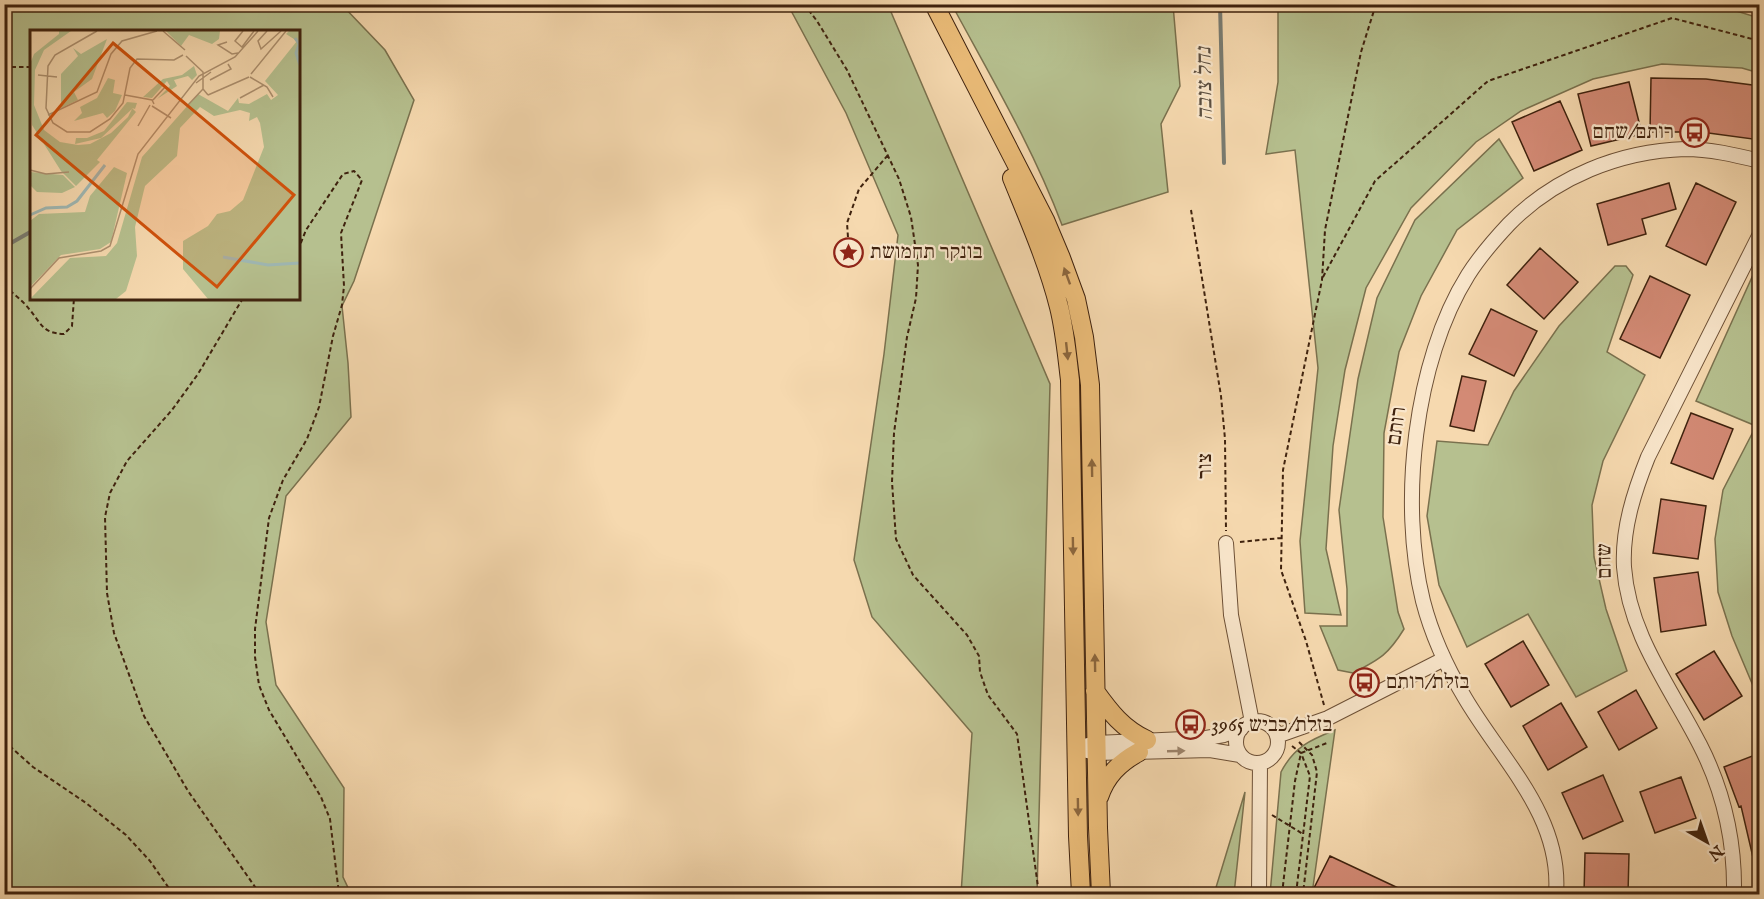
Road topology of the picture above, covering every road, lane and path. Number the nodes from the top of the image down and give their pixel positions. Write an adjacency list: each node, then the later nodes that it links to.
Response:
1 (804, 4): 8 (path)
2 (934, 4): 5 (main road)
3 (1376, 4): 14 (path)
4 (1760, 41): 14 (path)
5 (964, 59): 21 (main road, one-way to 5); 28 (main road, one-way to 28)
6 (4, 67): 7 (path)
7 (30, 67)
8 (888, 155): 13 (path); 41 (path)
9 (1760, 161): 20 (street, רותם)
10 (1191, 210): 19 (path, צור)
11 (1760, 234): 49 (street, שחם)
12 (300, 245): 40 (path)
13 (849, 252)
14 (1322, 280): 18 (path)
15 (4, 286): 16 (path)
16 (74, 300)
17 (242, 300): 39 (path)
18 (1281, 538): 19 (path); 22 (path)
19 (1226, 543): 23 (street)
20 (1444, 659): 22 (street); 48 (street, רותם)
21 (1095, 691): 27 (main road); 29 (main road)
22 (1328, 718): 24 (street)
23 (1247, 725): 24 (street); 27 (street); 32 (street)
24 (1283, 734): 30 (path); 31 (path); 33 (street)
25 (4, 741): 38 (path)
26 (1327, 743): 30 (path)
27 (1143, 746): 29 (street); 32 (street, one-way to 32); 34 (main road)
28 (1076, 748): 29 (street); 42 (main road, one-way to 42)
29 (1096, 748): 34 (main road)
30 (1308, 751): 31 (path); 47 (path)
31 (1301, 753): 36 (path); 37 (path)
32 (1240, 755): 33 (street)
33 (1260, 763): 35 (street)
34 (1097, 802): 43 (main road)
35 (1261, 808): 36 (path); 44 (street)
36 (1289, 826): 37 (path); 45 (path)
37 (1303, 834): 46 (path)
38 (173, 894)
39 (260, 894)
40 (339, 894)
41 (1039, 894)
42 (1081, 894)
43 (1101, 894)
44 (1259, 894)
45 (1282, 894)
46 (1296, 894)
47 (1303, 894)
48 (1556, 894)
49 (1734, 894)

